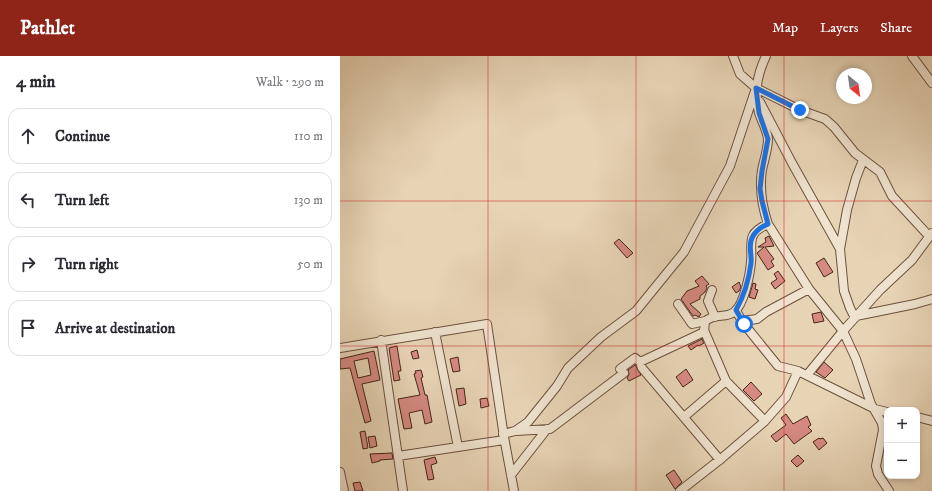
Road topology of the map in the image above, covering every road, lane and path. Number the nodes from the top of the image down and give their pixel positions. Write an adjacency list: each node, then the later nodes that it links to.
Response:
1 (733, 56): 5 (street)
2 (766, 56): 5 (street)
3 (912, 56): 4 (street)
4 (932, 83)
5 (756, 91): 6 (street); 7 (street); 9 (street); 35 (street)
6 (863, 160): 8 (street); 9 (street)
7 (768, 224): 10 (street); 14 (street)
8 (931, 235): 15 (street)
9 (840, 249): 15 (street)
10 (809, 289): 18 (street); 20 (street)
11 (712, 290): 16 (street)
12 (932, 299): 15 (street)
13 (678, 304): 17 (street)
14 (736, 310): 16 (street); 18 (street)
15 (856, 316): 20 (street)
16 (715, 317): 17 (street)
17 (705, 321): 19 (street)
18 (742, 321): 25 (street)
19 (704, 330): 24 (street); 27 (street)
20 (843, 331): 26 (street); 28 (street)
21 (435, 332): 22 (street); 36 (street); 37 (street)
22 (381, 340): 23 (street); 38 (street)
23 (340, 348)
24 (640, 362): 30 (street); 34 (street)
25 (798, 370): 26 (street); 32 (street)
26 (807, 375): 28 (street)
27 (726, 380): 30 (street); 32 (street)
28 (875, 409): 29 (street); 46 (street)
29 (884, 411)
30 (684, 417): 39 (street)
31 (920, 418): 33 (street)
32 (765, 421): 39 (street)
33 (932, 422)
34 (547, 429): 35 (street); 41 (street)
35 (515, 431): 36 (street)
36 (504, 437): 37 (street); 41 (street)
37 (458, 447): 38 (street)
38 (398, 456): 43 (street)
39 (720, 460): 45 (street)
40 (340, 472): 42 (street)
41 (511, 475): 44 (street)
42 (344, 491)
43 (403, 491)
44 (514, 491)
45 (680, 491)
46 (889, 491)

